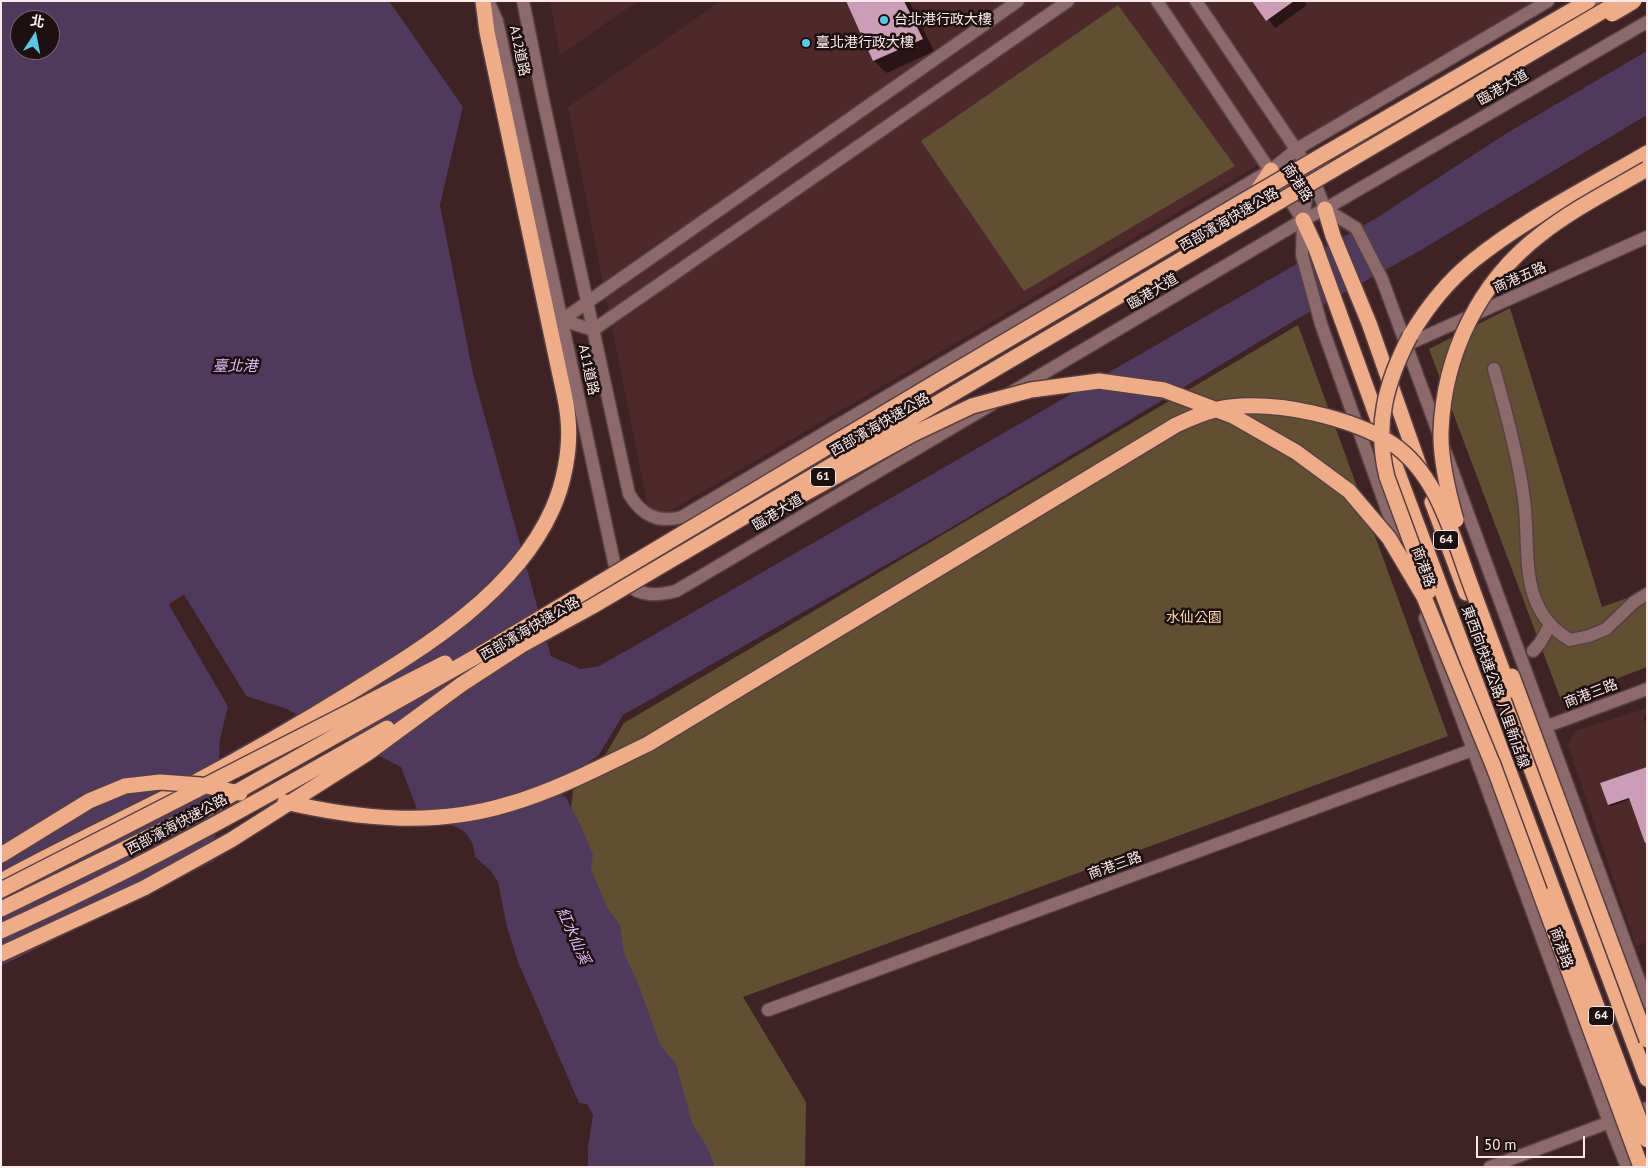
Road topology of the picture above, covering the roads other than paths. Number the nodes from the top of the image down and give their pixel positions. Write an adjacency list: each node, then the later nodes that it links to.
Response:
1 (483, 1): 41 (highway, bridge)
2 (488, 1): 15 (street, A12道路)
3 (523, 1): 14 (street, A12道路)
4 (1018, 1): 26 (street)
5 (1068, 1): 28 (street)
6 (1157, 1): 20 (street, 商港路)
7 (1196, 1): 16 (street, 商港路)
8 (1548, 1): 16 (street)
9 (1588, 1): 44 (highway, 西部濱海快速公路 / 61, bridge)
10 (1601, 1): 21 (street)
11 (1620, 1): 46 (highway, bridge)
12 (1634, 1): 31 (highway, 西部濱海快速公路 / 61, bridge)
13 (1647, 22): 23 (street, 臨港大道)
14 (542, 95): 26 (street, A11道路)
15 (516, 108): 27 (street, A11道路)
16 (1297, 149): 20 (street); 21 (street, 商港路)
17 (1647, 153): 39 (highway, bridge)
18 (1647, 164): 22 (street)
19 (1647, 169): 49 (highway, bridge)
20 (1271, 170): 24 (street, 商港路); 28 (street, A11道路); 43 (highway, bridge)
21 (1310, 170): 23 (street, 商港路); 24 (street)
22 (1598, 193)
23 (1325, 209): 24 (street, 臨港大道); 29 (street, 商港路); 42 (highway, 東西向快速公路 八里新店線 / 64)
24 (1303, 220): 32 (street, 臨港大道); 38 (street, 商港路); 53 (highway, 東西向快速公路 八里新店線 / 64, bridge)
25 (1647, 237): 29 (street, 商港五路)
26 (587, 302): 27 (street); 28 (street, A11道路)
27 (562, 320): 28 (street); 32 (street, A11道路)
28 (594, 330)
29 (1406, 345): 37 (street, 商港路)
30 (1494, 369): 34 (street)
31 (705, 546): 39 (highway, bridge); 45 (highway, 西部濱海快速公路 / 61, bridge)
32 (676, 591)
33 (1647, 594): 34 (street)
34 (1550, 625): 35 (street)
35 (1533, 652)
36 (1647, 689): 37 (street, 商港三路)
37 (1545, 727): 47 (street, 商港路)
38 (1472, 750): 48 (street, 商港三路); 52 (street, 商港路)
39 (1495, 770): 56 (highway, bridge)
40 (1, 855): 42 (highway, bridge)
41 (1, 881)
42 (1577, 883): 50 (highway, 東西向快速公路 八里新店線 / 64)
43 (1, 890)
44 (1, 909)
45 (1, 931)
46 (1, 954)
47 (1647, 1002)
48 (768, 1010)
49 (1647, 1040)
50 (1647, 1078)
51 (1647, 1108): 52 (street)
52 (1609, 1122): 54 (street); 55 (street, 商港路)
53 (1647, 1140)
54 (1490, 1167)
55 (1626, 1167)
56 (1641, 1167)

